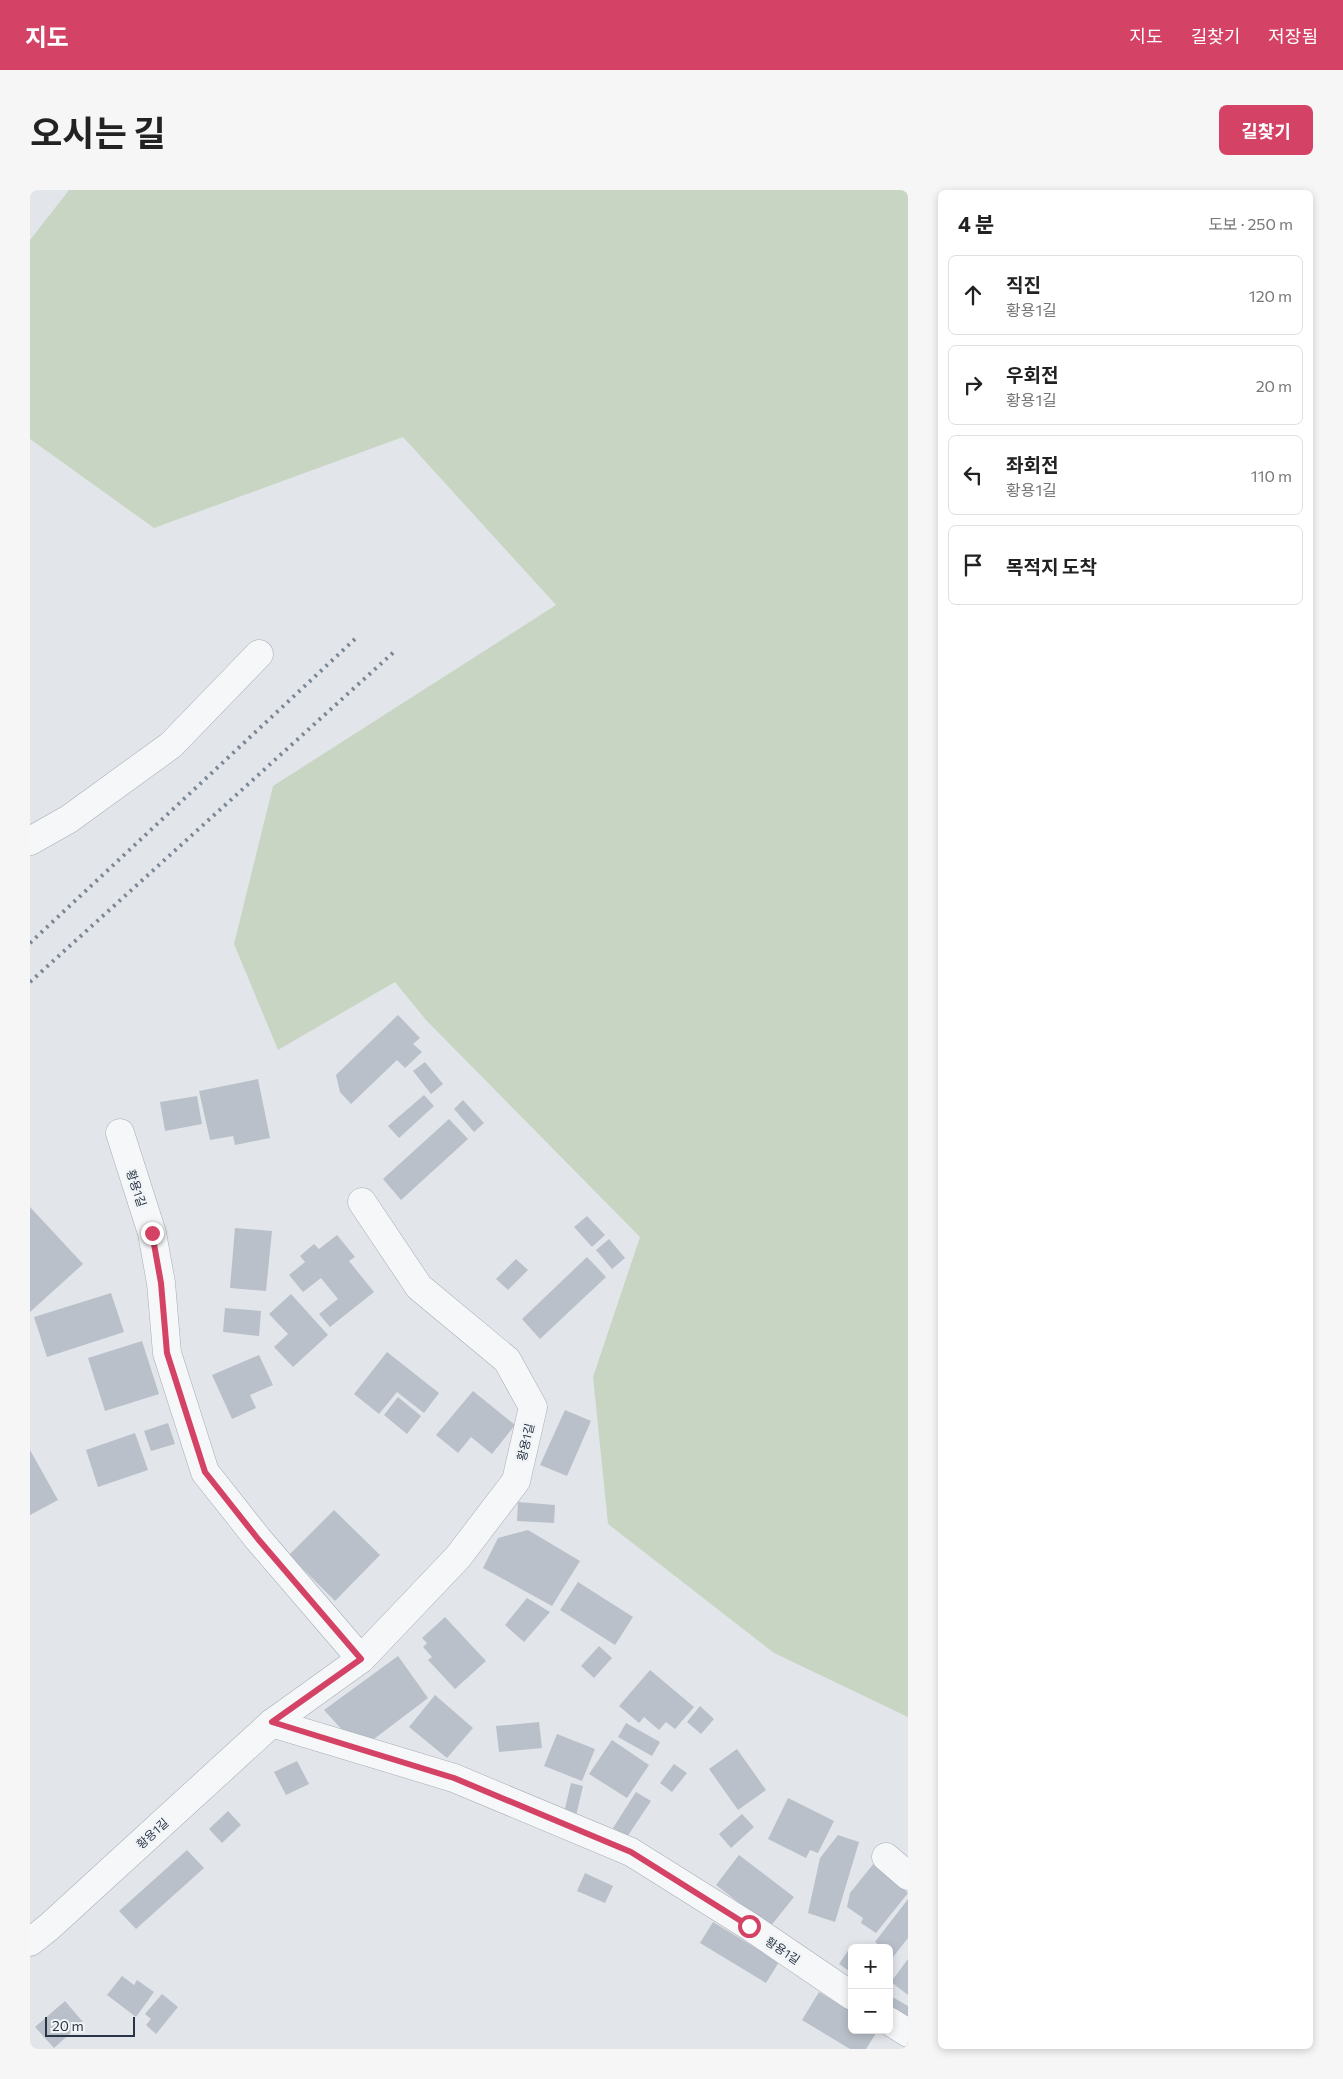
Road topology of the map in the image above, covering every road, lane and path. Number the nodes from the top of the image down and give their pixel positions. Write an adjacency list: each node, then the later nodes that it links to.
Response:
1 (259, 654): 2 (street)
2 (30, 841)
3 (120, 1133): 5 (street, 황용1길)
4 (362, 1202): 5 (street, 황용1길)
5 (361, 1659): 6 (street, 황용1길)
6 (272, 1722): 9 (street, 황용1길); 10 (street, 황용1길)
7 (886, 1857): 8 (street)
8 (908, 1876)
9 (30, 1942)
10 (848, 1993)
11 (893, 2024): 12 (street)
12 (908, 2033)

